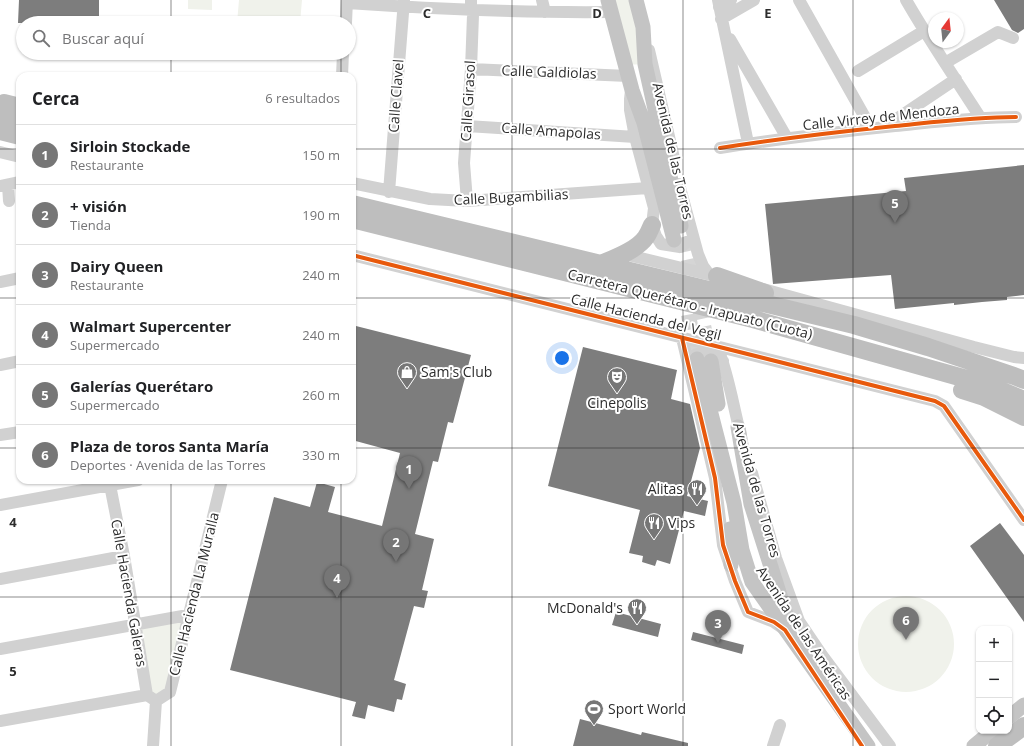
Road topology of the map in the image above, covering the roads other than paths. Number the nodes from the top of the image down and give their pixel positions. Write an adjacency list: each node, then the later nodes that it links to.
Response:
1 (542, 0): 12 (street)
2 (636, 0): 49 (main road, Avenida de las Torres)
3 (730, 0): 9 (street)
4 (754, 0): 14 (street)
5 (799, 0): 30 (street)
6 (906, 0): 15 (street)
7 (347, 1): 8 (street); 13 (street)
8 (403, 3): 10 (street); 43 (street, Calle Clavel)
9 (718, 3): 14 (street)
10 (471, 5): 12 (street); 19 (street, Calle Girasol)
11 (610, 6): 12 (street); 23 (main road, Avenida de las Torres)
12 (545, 12)
13 (346, 16)
14 (723, 24): 34 (street); 35 (street)
15 (924, 31): 18 (street); 21 (street)
16 (1013, 38): 18 (street)
17 (343, 60): 20 (street)
18 (945, 63): 22 (street)
19 (471, 69): 23 (street, Calle Galdiolas); 28 (street, Calle Girasol)
20 (342, 72)
21 (858, 72)
22 (956, 79): 26 (street); 29 (street)
23 (630, 83): 33 (street); 49 (main road, Avenida de las Torres)
24 (5, 104): 25 (highway)
25 (16, 116)
26 (980, 117): 27 (street, Calle Virrey de Mendoza); 29 (street, Calle Virrey de Mendoza)
27 (1016, 117)
28 (467, 126): 33 (street, Calle Amapolas); 45 (street, Calle Girasol)
29 (884, 127): 30 (street, Calle Virrey de Mendoza)
30 (870, 128): 34 (street, Calle Virrey de Mendoza)
31 (0, 131): 32 (highway)
32 (16, 135)
33 (635, 137): 42 (street)
34 (787, 138): 35 (street, Calle Virrey de Mendoza)
35 (748, 143): 36 (street, Calle Virrey de Mendoza)
36 (720, 148)
37 (0, 152): 38 (street)
38 (16, 156)
39 (16, 183): 41 (street)
40 (356, 184): 43 (street, Calle Bugambilias)
41 (4, 185): 44 (street)
42 (648, 188): 45 (street, Calle Bugambilias); 48 (street)
43 (389, 192): 45 (street, Calle Bugambilias)
44 (9, 201)
45 (467, 201)
46 (356, 205): 52 (highway, Carretera Querétaro - Irapuato (Cuota))
47 (356, 220): 56 (highway, Carretera Querétaro - Irapuato (Cuota))
48 (652, 225): 49 (street); 50 (highway)
49 (684, 238): 53 (street, Avenida de las Torres)
50 (624, 254): 52 (highway); 53 (street)
51 (356, 256): 58 (street, Calle Hacienda del Vegil)
52 (601, 264): 57 (highway, Carretera Querétaro - Irapuato (Cuota))
53 (713, 275): 57 (highway); 60 (street)
54 (16, 279): 55 (street)
55 (0, 282)
56 (753, 319): 67 (highway, Carretera Querétaro - Irapuato (Cuota)); 68 (highway)
57 (854, 325): 63 (highway, Carretera Querétaro - Irapuato (Cuota))
58 (682, 338): 59 (street, Calle Hacienda del Vegil); 61 (street, Avenida de las Torres)
59 (717, 346): 61 (street, Avenida de las Torres); 78 (street, Calle Hacienda del Vegil)
60 (1024, 358)
61 (705, 360): 69 (main road, Avenida de las Torres); 72 (main road, Avenida de las Torres); 80 (street, Avenida de las Torres)
62 (16, 362): 64 (street)
63 (978, 364): 65 (highway); 66 (highway, Carretera Querétaro - Irapuato (Cuota))
64 (0, 365)
65 (1024, 371)
66 (1024, 380)
67 (1024, 400)
68 (1024, 417)
69 (732, 430): 76 (main road, Avenida de las Torres); 82 (main road)
70 (16, 433): 71 (street)
71 (0, 435)
72 (722, 455): 76 (main road, Avenida de las Torres); 80 (main road)
73 (100, 484): 77 (street)
74 (109, 484): 79 (street, Calle Hacienda Galeras)
75 (221, 484): 84 (street, Calle Hacienda La Muralla)
76 (742, 503): 86 (main road, Avenida de las Américas); 99 (main road, Avenida de las Américas)
77 (0, 505)
78 (1024, 520)
79 (124, 556): 81 (street); 85 (street, Calle Hacienda Galeras)
80 (731, 565): 86 (street, Avenida de las Torres)
81 (0, 579)
82 (783, 579): 83 (street)
83 (790, 598): 86 (street); 101 (street)
84 (188, 615): 85 (street); 88 (street, Calle Hacienda La Muralla)
85 (135, 624): 87 (street); 88 (street, Calle Hacienda Galeras)
86 (788, 630): 98 (street, Avenida de las Torres); 100 (main road, Avenida de las Américas)
87 (0, 649)
88 (152, 698): 91 (street); 96 (street, Calle Hacienda Galeras)
89 (1024, 705): 90 (main road)
90 (1012, 715)
91 (0, 721)
92 (780, 725): 97 (street)
93 (1024, 726): 103 (highway)
94 (988, 734): 102 (main road)
95 (1024, 742): 104 (highway)
96 (153, 746)
97 (772, 746)
98 (862, 746)
99 (868, 746)
100 (875, 746)
101 (890, 746)
102 (974, 746)
103 (997, 746)
104 (1018, 746)

